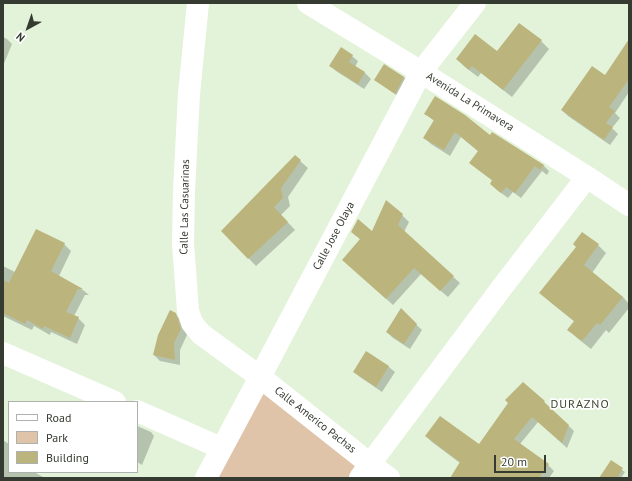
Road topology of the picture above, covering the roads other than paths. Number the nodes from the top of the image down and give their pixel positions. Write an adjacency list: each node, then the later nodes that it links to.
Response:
1 (198, 3): 8 (street, Calle Las Casuarinas)
2 (308, 3): 4 (street, Avenida La Primavera)
3 (475, 3): 4 (street, Calle Jose Olaya)
4 (422, 72): 5 (street, Avenida La Primavera); 8 (street, Calle Jose Olaya)
5 (587, 177): 6 (street, Avenida La Primavera); 12 (street)
6 (629, 205)
7 (3, 353): 9 (street)
8 (260, 377): 11 (street, Calle Jose Olaya); 12 (street, Calle Americo Pachas)
9 (113, 401)
10 (138, 411): 11 (street)
11 (222, 448): 13 (street, Calle Jose Olaya)
12 (365, 471): 14 (street, Calle Americo Pachas)
13 (206, 478)
14 (389, 478)

